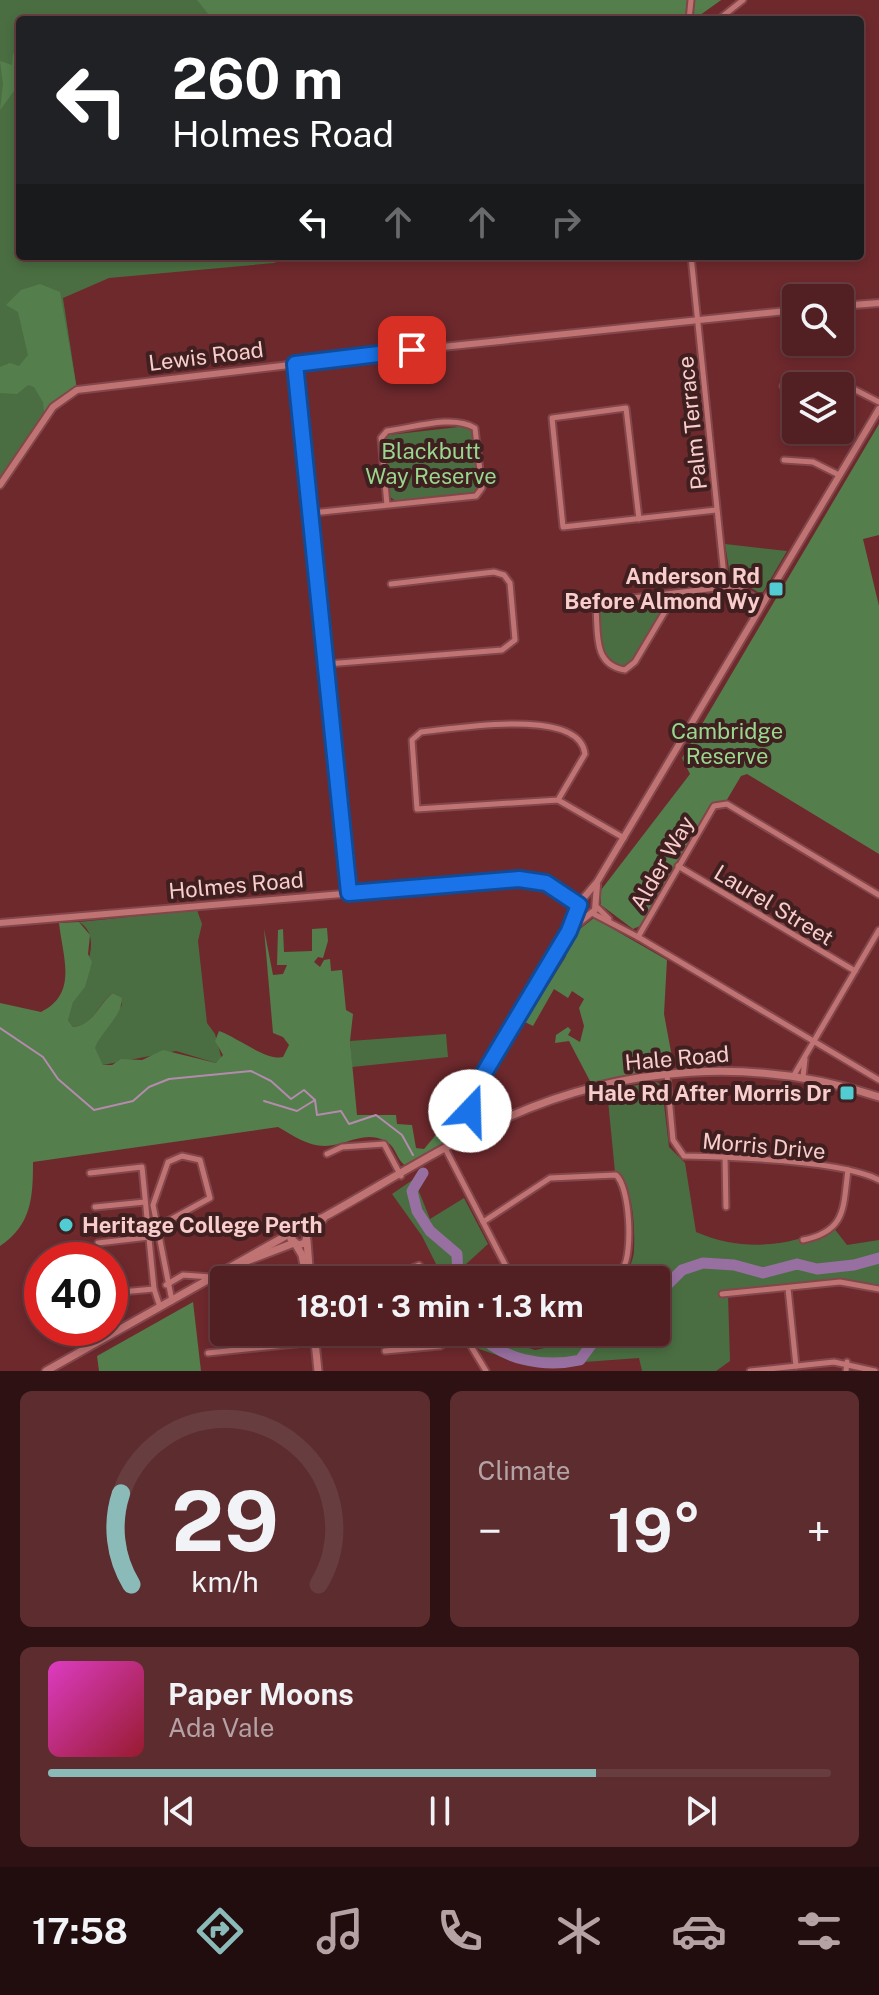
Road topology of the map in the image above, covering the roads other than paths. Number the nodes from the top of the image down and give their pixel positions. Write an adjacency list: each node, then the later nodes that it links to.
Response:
1 (743, 0): 2 (street)
2 (723, 16)
3 (691, 260): 7 (street, Palm Terrace)
4 (879, 303): 5 (street)
5 (854, 305)
6 (782, 312): 7 (street, Lewis Road)
7 (697, 321): 8 (street, Lewis Road); 16 (street, Palm Terrace)
8 (295, 364): 14 (street, Lewis Road); 17 (street)
9 (854, 389): 10 (street)
10 (879, 402)
11 (879, 409): 13 (street)
12 (784, 460): 13 (street)
13 (839, 475): 22 (street)
14 (0, 485)
15 (387, 505): 15 (street); 17 (street)
16 (716, 510): 18 (street); 20 (street, Palm Terrace)
17 (312, 513): 23 (street)
18 (639, 519): 18 (street)
19 (391, 584): 23 (street)
20 (725, 586): 21 (street); 22 (street)
21 (676, 593): 21 (street)
22 (764, 602): 25 (street)
23 (327, 664): 28 (street)
24 (558, 800): 24 (street); 25 (street)
25 (624, 838): 27 (street)
26 (678, 866): 29 (street, Alder Way); 35 (street, Alder Way); 36 (street, Laurel Street)
27 (597, 882): 30 (street); 31 (street)
28 (349, 893): 30 (street, Holmes Road); 32 (street, Holmes Road)
29 (879, 895)
30 (582, 902): 31 (street, Holmes Road); 31 (street); 34 (street)
31 (593, 908): 34 (street); 35 (street)
32 (0, 923)
33 (879, 930): 36 (street)
34 (569, 931): 42 (street)
35 (638, 937): 37 (street)
36 (855, 971): 37 (street)
37 (814, 1042): 38 (street); 43 (street)
38 (807, 1054): 40 (street); 41 (street)
39 (667, 1074): 40 (main road, Hale Road); 45 (main road, Hale Road); 49 (street, Morris Drive)
40 (794, 1075): 41 (main road, Hale Road)
41 (803, 1077): 44 (main road, Hale Road)
42 (481, 1080): 45 (street); 46 (street)
43 (879, 1080)
44 (879, 1097)
45 (483, 1128): 46 (main road, Hale Road)
46 (474, 1134): 47 (main road, Hale Road)
47 (446, 1150): 52 (main road, Hale Road); 58 (street)
48 (327, 1154): 52 (street)
49 (725, 1157): 50 (street, Morris Drive); 56 (street)
50 (848, 1170): 53 (street, Morris Drive); 64 (street)
51 (90, 1173): 54 (street)
52 (401, 1176): 57 (main road, Hale Road)
53 (879, 1180)
54 (145, 1202): 55 (street); 62 (street)
55 (95, 1207)
56 (726, 1207)
57 (324, 1217): 60 (main road); 63 (main road)
58 (483, 1222): 71 (street); 72 (street)
59 (157, 1227): 59 (street); 75 (street)
60 (300, 1227): 61 (main road); 63 (main road)
61 (291, 1233): 66 (main road); 67 (main road)
62 (149, 1237): 65 (street); 77 (street)
63 (308, 1237): 66 (main road); 70 (main road)
64 (803, 1240)
65 (106, 1242)
66 (294, 1243): 67 (main road); 69 (main road)
67 (240, 1263): 68 (main road)
68 (235, 1266)
69 (305, 1266)
70 (308, 1266)
71 (506, 1266)
72 (624, 1266)
73 (210, 1276): 75 (street)
74 (210, 1280): 81 (main road)
75 (166, 1285): 81 (street)
76 (788, 1288): 78 (street); 80 (street); 90 (street)
77 (154, 1289): 79 (street); 82 (street)
78 (879, 1289)
79 (128, 1291)
80 (722, 1294)
81 (172, 1302): 82 (main road)
82 (160, 1308): 91 (main road)
83 (276, 1346): 88 (street)
84 (315, 1346): 92 (main road)
85 (440, 1346): 87 (street)
86 (471, 1346): 93 (street)
87 (385, 1351)
88 (208, 1353)
89 (847, 1362): 90 (street); 95 (street); 96 (street)
90 (796, 1366): 94 (street)
91 (46, 1371)
92 (318, 1371)
93 (486, 1371)
94 (750, 1371)
95 (846, 1371)
96 (875, 1371)

